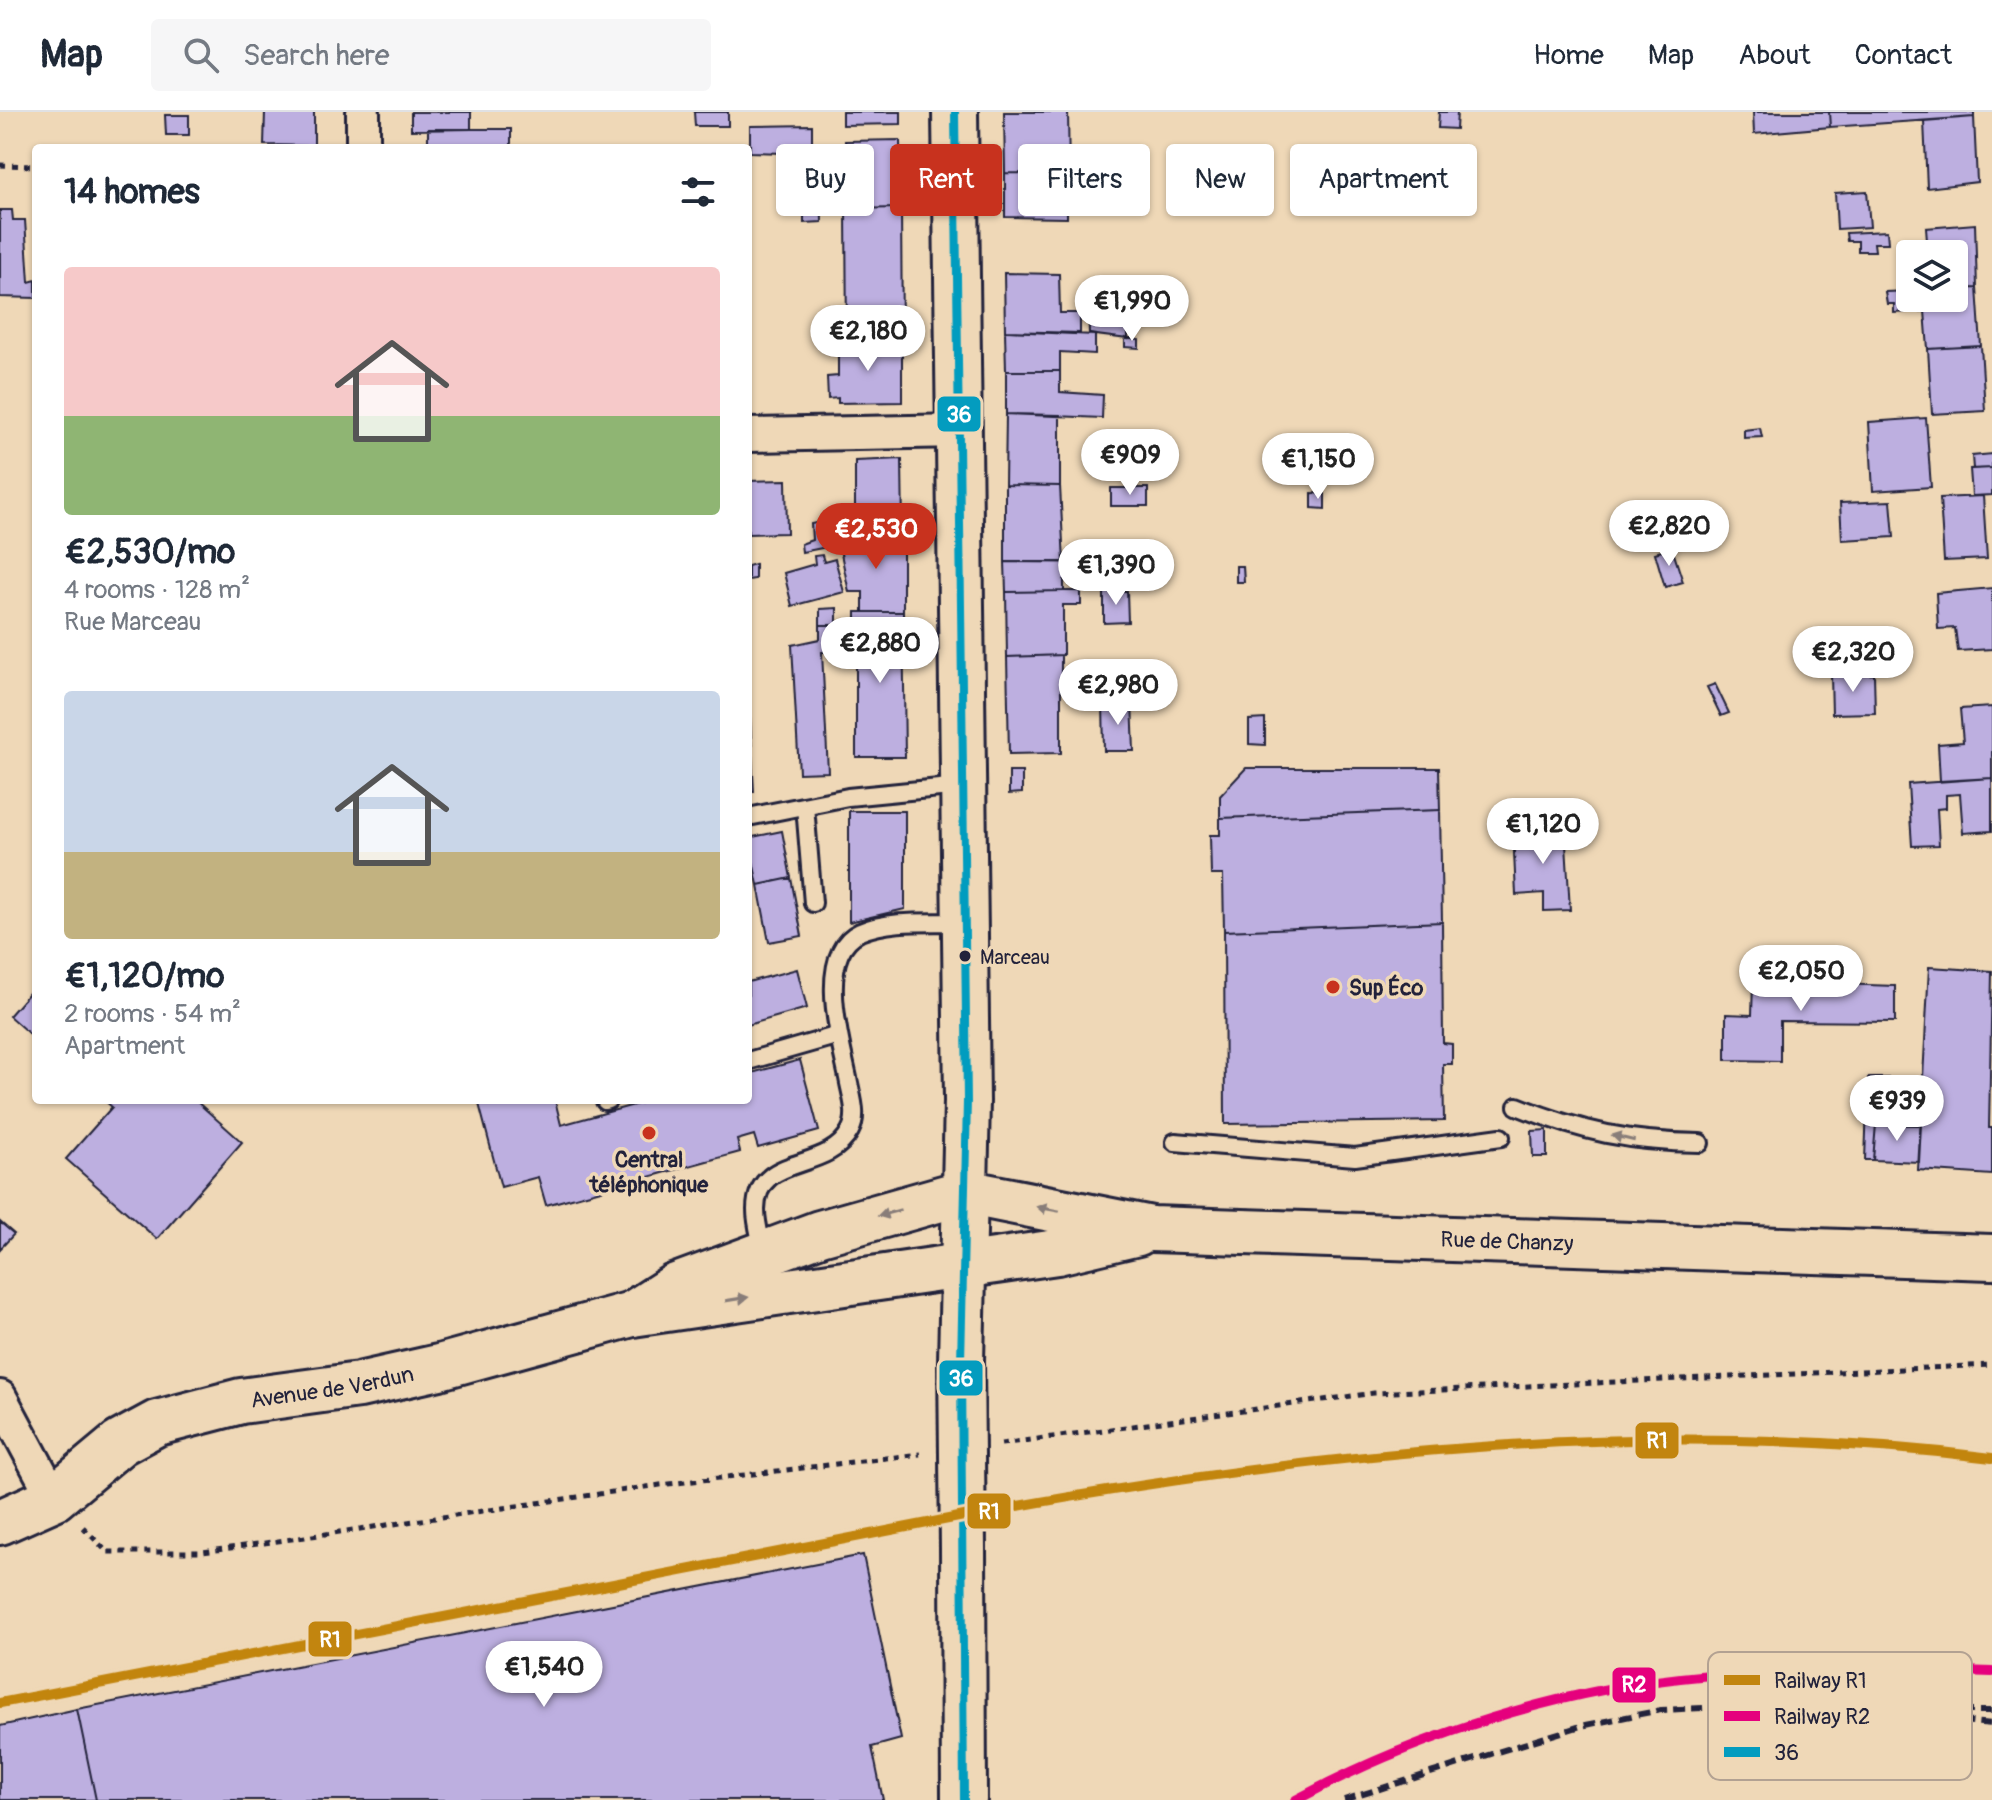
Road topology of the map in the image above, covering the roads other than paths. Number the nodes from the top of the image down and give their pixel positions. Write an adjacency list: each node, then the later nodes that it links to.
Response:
1 (363, 112): 3 (street)
2 (955, 112): 4 (main road)
3 (363, 144)
4 (962, 431): 5 (street); 6 (main road)
5 (752, 435)
6 (963, 786): 7 (lane); 10 (main road)
7 (805, 806): 8 (lane); 9 (lane)
8 (752, 816)
9 (813, 903)
10 (966, 922): 11 (lane); 17 (main road)
11 (839, 1035): 12 (lane); 19 (lane)
12 (752, 1060)
13 (1517, 1106): 16 (lane, one-way to 13)
14 (1501, 1137): 15 (lane)
15 (1175, 1142)
16 (1700, 1143)
17 (965, 1192): 18 (main road, Rue de Chanzy, one-way to 17); 19 (main road, Avenue de Verdun, one-way to 19); 22 (main road)
18 (1152, 1229): 20 (main road, Rue de Chanzy); 22 (main road, Rue de Chanzy)
19 (764, 1254): 24 (main road, Avenue de Verdun)
20 (1863, 1254): 21 (main road, Rue de Chanzy); 23 (main road, Rue de Chanzy)
21 (1992, 1257)
22 (966, 1265): 24 (main road, Avenue de Verdun, one-way to 22); 29 (main road, bridge)
23 (1992, 1280)
24 (632, 1314): 27 (main road, Avenue de Verdun)
25 (0, 1397): 27 (street)
26 (0, 1498): 27 (main road)
27 (54, 1498): 28 (main road, Avenue de Verdun)
28 (0, 1522)
29 (964, 1800)

